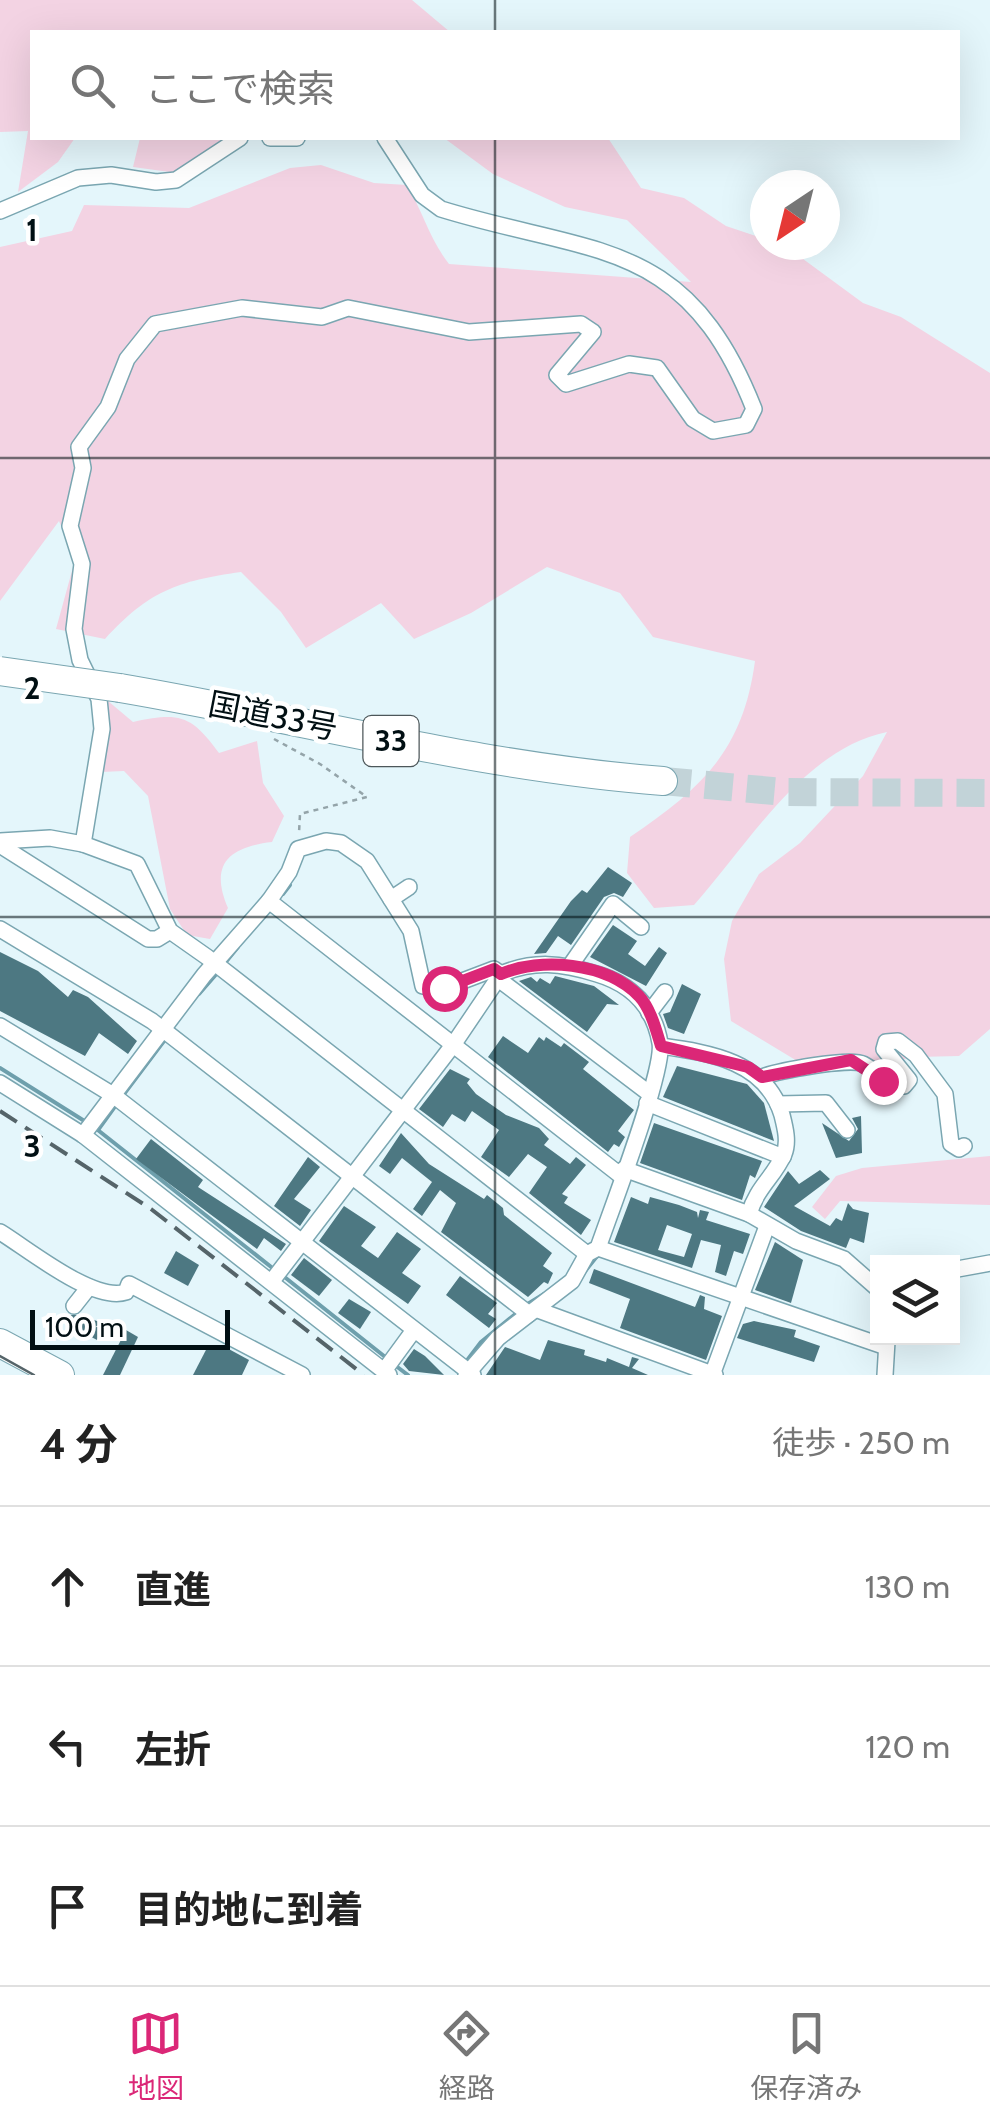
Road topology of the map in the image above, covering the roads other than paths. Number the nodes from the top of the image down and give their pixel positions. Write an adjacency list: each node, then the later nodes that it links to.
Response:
1 (237, 140): 3 (street)
2 (386, 140): 7 (street)
3 (0, 210)
4 (0, 671): 5 (highway, 国道33号 / 33, bridge)
5 (664, 781)
6 (0, 843): 7 (street); 13 (street)
7 (83, 844): 13 (street)
8 (409, 887): 9 (street)
9 (391, 899): 10 (street); 16 (street)
10 (269, 901): 14 (street); 21 (street)
11 (640, 927): 15 (street)
12 (0, 929): 20 (street)
13 (170, 931): 14 (street)
14 (214, 963): 20 (street); 28 (street)
15 (570, 966): 16 (street); 18 (street)
16 (501, 978): 21 (street); 26 (street)
17 (665, 992): 18 (street)
18 (650, 1013): 22 (street)
19 (0, 1026): 25 (street)
20 (162, 1030): 25 (street); 34 (street)
21 (452, 1045): 28 (street); 33 (street)
22 (661, 1046): 23 (street); 26 (street)
23 (762, 1077): 27 (street); 31 (street)
24 (0, 1083): 29 (street)
25 (112, 1094): 29 (street); 38 (street)
26 (649, 1099): 32 (street); 33 (street)
27 (778, 1104): 30 (street); 32 (street)
28 (402, 1111): 34 (street); 39 (street)
29 (88, 1128): 42 (street)
30 (847, 1130)
31 (964, 1146)
32 (783, 1157): 35 (street)
33 (622, 1172): 35 (street); 39 (street)
34 (352, 1178): 38 (street); 47 (street)
35 (750, 1214): 36 (street)
36 (767, 1226): 43 (street); 45 (street)
37 (0, 1232): 44 (street)
38 (301, 1242): 42 (street); 48 (street)
39 (592, 1251): 45 (street); 47 (street)
40 (990, 1262): 41 (street)
41 (960, 1268)
42 (276, 1275): 52 (street)
43 (870, 1281)
44 (89, 1287): 46 (street); 55 (street)
45 (740, 1298): 49 (street); 56 (street)
46 (74, 1306)
47 (533, 1312): 53 (street); 56 (street)
48 (414, 1330): 52 (street); 53 (street)
49 (870, 1337)
50 (0, 1342): 54 (highway)
51 (886, 1345): 57 (street)
52 (389, 1367)
53 (469, 1374)
54 (60, 1375)
55 (302, 1375)
56 (713, 1375)
57 (884, 1375)

